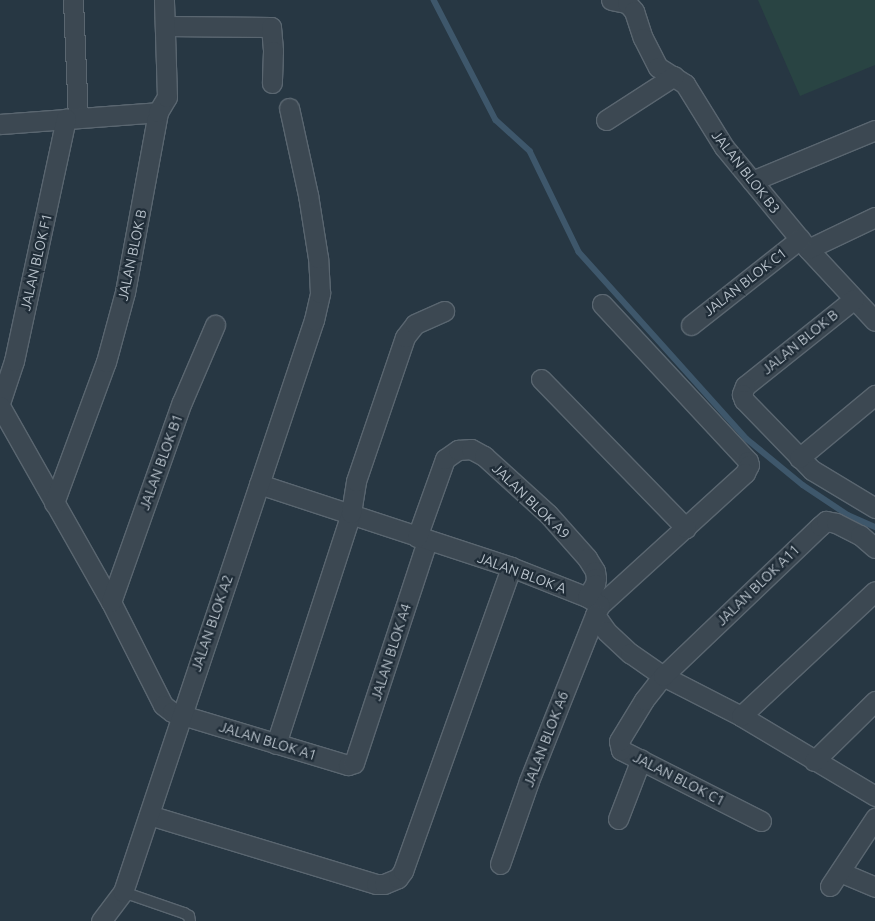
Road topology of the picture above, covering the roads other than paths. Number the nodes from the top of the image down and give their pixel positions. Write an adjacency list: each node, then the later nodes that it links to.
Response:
1 (73, 0): 9 (street, JALAN BLOK F1)
2 (164, 0): 4 (street, JALAN BLOK B)
3 (611, 0): 5 (street, JALAN BLOK B3)
4 (165, 26): 6 (street); 8 (street, JALAN BLOK B)
5 (674, 76): 10 (street); 13 (street, JALAN BLOK B3)
6 (272, 83)
7 (288, 108): 26 (street, JALAN BLOK A2)
8 (158, 112): 9 (street); 27 (street, JALAN BLOK B)
9 (72, 118): 11 (street); 23 (street, JALAN BLOK F1)
10 (606, 120)
11 (0, 124)
12 (875, 130): 13 (street)
13 (752, 181): 15 (street, JALAN BLOK B3)
14 (875, 217): 15 (street, JALAN BLOK C1)
15 (804, 244): 17 (street, JALAN BLOK B3); 20 (street, JALAN BLOK C1)
16 (602, 304): 30 (street, JALAN BLOK A6)
17 (867, 309): 25 (street, JALAN BLOK B)
18 (444, 311): 28 (street)
19 (215, 325): 35 (street, JALAN BLOK B1)
20 (691, 325)
21 (541, 379): 30 (street)
22 (875, 395): 25 (street)
23 (0, 405): 27 (street)
24 (458, 450): 31 (street, JALAN BLOK A4); 36 (street, JALAN BLOK A9)
25 (799, 458): 29 (street)
26 (259, 484): 28 (street, JALAN BLOK A); 39 (street, JALAN BLOK A2)
27 (54, 503): 35 (street)
28 (351, 513): 31 (street, JALAN BLOK A); 41 (street)
29 (869, 522): 32 (street); 37 (street, JALAN BLOK A11)
30 (686, 528): 36 (street, JALAN BLOK A6)
31 (422, 539): 33 (street, JALAN BLOK A); 44 (street, JALAN BLOK A4)
32 (875, 548)
33 (512, 568): 36 (street, JALAN BLOK A); 46 (street)
34 (875, 591): 40 (street)
35 (111, 602): 39 (street)
36 (594, 606): 37 (street); 50 (street, JALAN BLOK A6)
37 (663, 676): 40 (street); 42 (street, JALAN BLOK C1)
38 (875, 701): 43 (street)
39 (182, 714): 41 (street, JALAN BLOK A1); 46 (street, JALAN BLOK A2)
40 (741, 716): 43 (street)
41 (276, 744): 44 (street, JALAN BLOK A1)
42 (641, 760): 48 (street); 49 (street, JALAN BLOK C1)
43 (814, 761): 45 (street)
44 (354, 763)
45 (875, 796)
46 (149, 815): 52 (street, JALAN BLOK A2)
47 (875, 818): 51 (street)
48 (618, 819)
49 (761, 821)
50 (500, 864)
51 (875, 887)
52 (123, 892): 53 (street, JALAN BLOK A2); 54 (lane)
53 (101, 921)
54 (190, 921)

